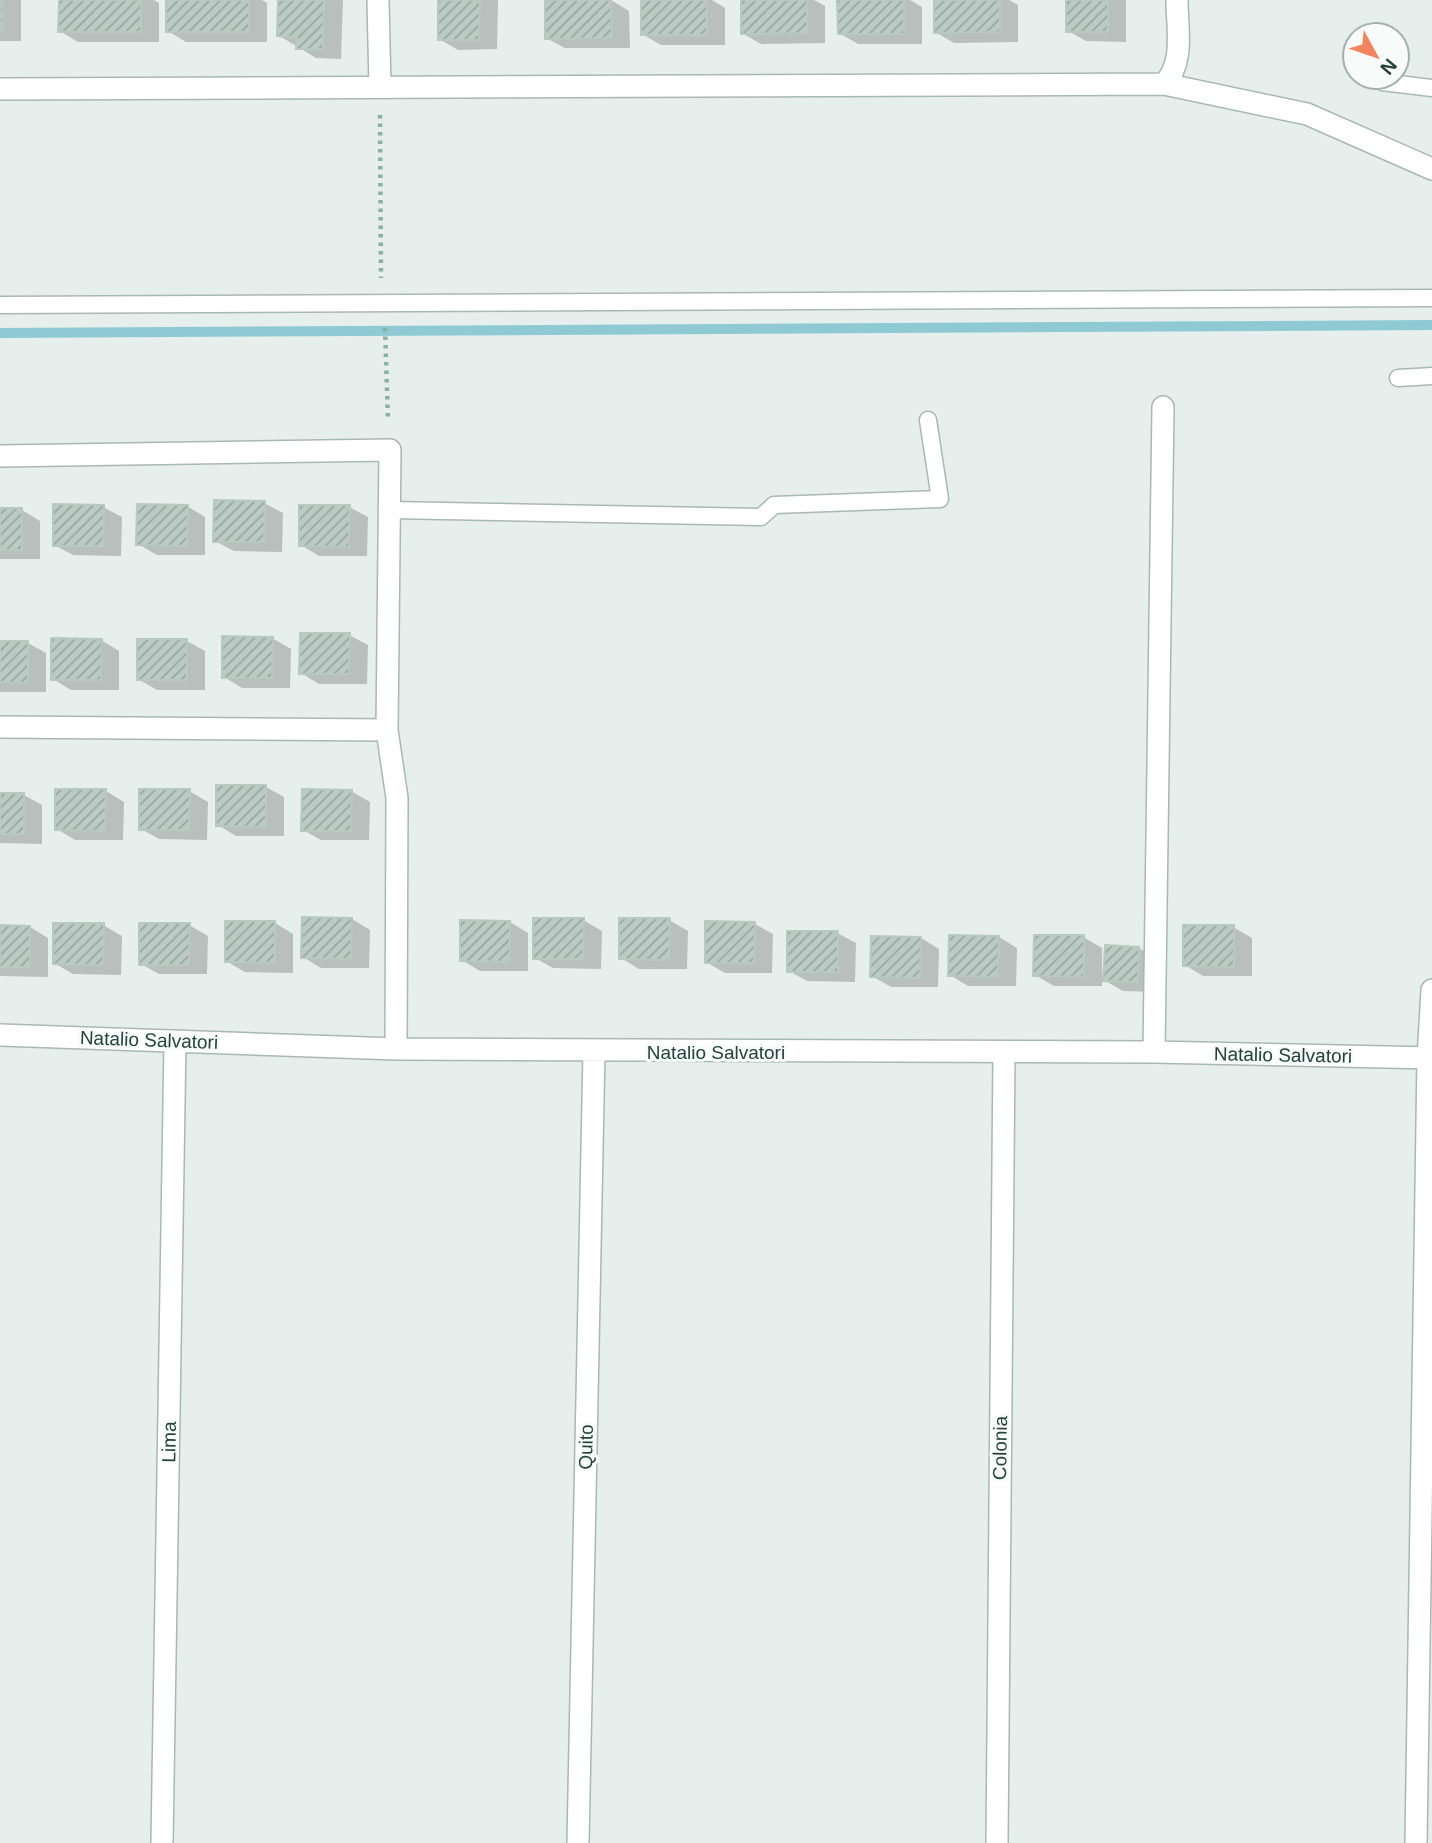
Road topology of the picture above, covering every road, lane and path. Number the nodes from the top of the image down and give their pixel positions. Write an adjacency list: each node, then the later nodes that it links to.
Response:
1 (378, 0): 5 (street)
2 (1177, 0): 3 (street)
3 (1164, 84): 5 (street); 8 (street)
4 (1411, 85): 6 (lane)
5 (380, 87): 7 (street); 10 (path)
6 (1432, 88)
7 (0, 89)
8 (1432, 169)
9 (1432, 298): 10 (lane)
10 (381, 302): 11 (lane); 16 (path)
11 (0, 305)
12 (1432, 376): 13 (lane)
13 (1398, 378)
14 (1163, 407): 26 (street)
15 (928, 420): 18 (lane)
16 (390, 450): 17 (street); 18 (street)
17 (0, 456)
18 (390, 510): 20 (street)
19 (0, 727): 20 (street)
20 (387, 730): 24 (street)
21 (1432, 990): 28 (street)
22 (0, 1035): 23 (street, Natalio Salvatori)
23 (175, 1041): 24 (street, Natalio Salvatori); 29 (street, Lima)
24 (396, 1049): 25 (street, Natalio Salvatori)
25 (594, 1051): 27 (street, Natalio Salvatori); 30 (street, Quito)
26 (1154, 1052): 27 (street, Natalio Salvatori); 28 (street, Natalio Salvatori)
27 (1004, 1053): 31 (street, Colonia)
28 (1430, 1058): 32 (street)
29 (162, 1843)
30 (578, 1843)
31 (997, 1843)
32 (1416, 1843)

